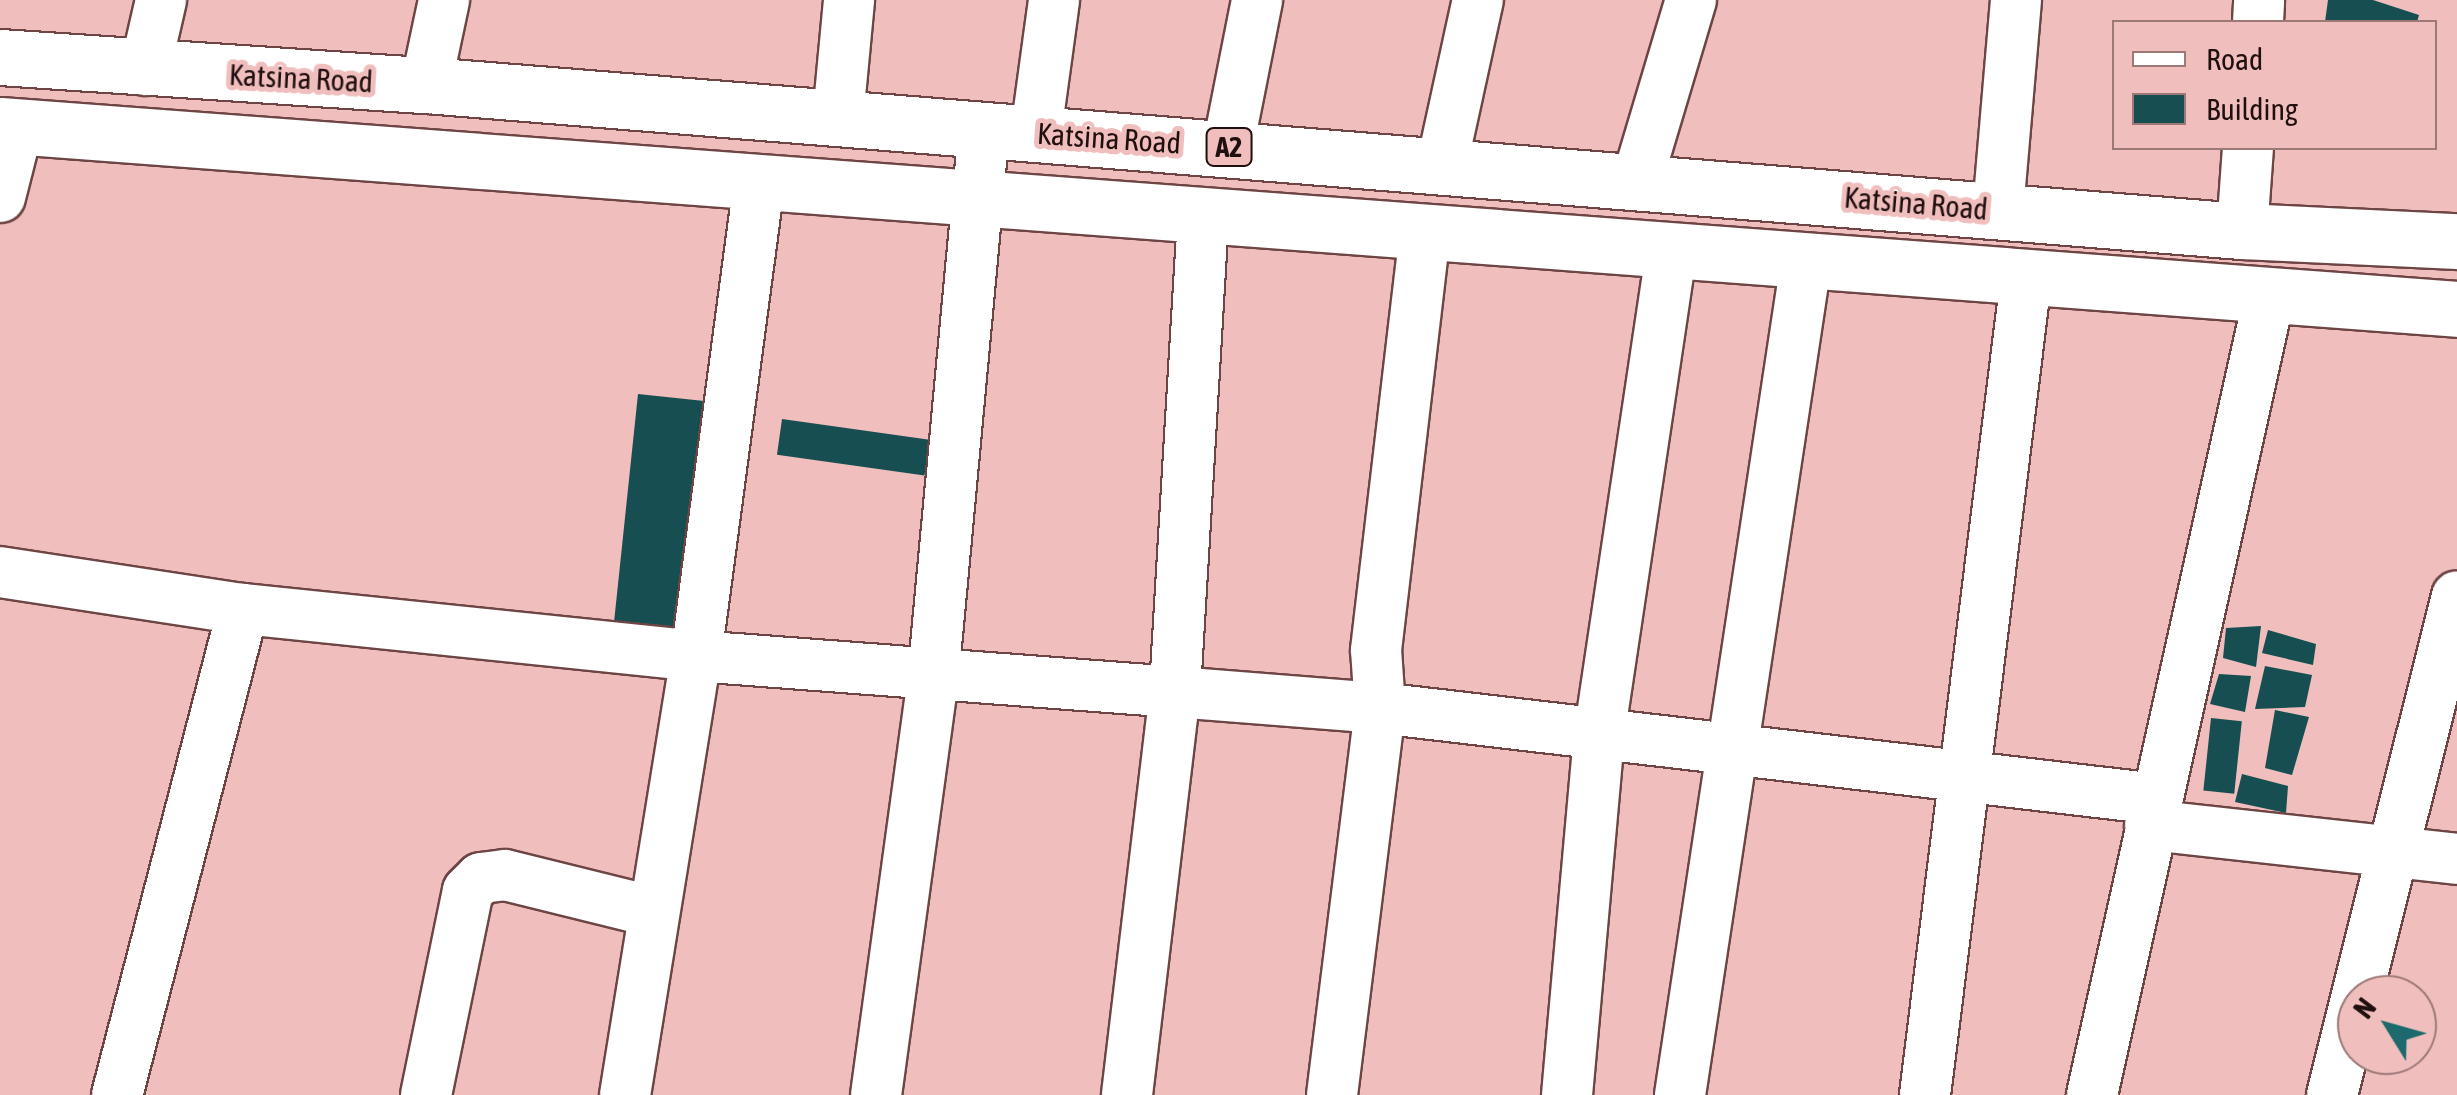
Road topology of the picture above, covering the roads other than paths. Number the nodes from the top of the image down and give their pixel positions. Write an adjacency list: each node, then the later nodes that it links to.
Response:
1 (161, 0): 10 (street)
2 (444, 0): 11 (street)
3 (849, 0): 12 (street)
4 (1054, 0): 14 (street)
5 (1257, 0): 15 (street)
6 (1478, 0): 17 (street)
7 (1691, 0): 18 (street)
8 (2016, 0): 22 (street)
9 (0, 57): 10 (highway, Katsina Road / A2)
10 (145, 70): 11 (highway, Katsina Road / A2)
11 (426, 85): 12 (highway, Katsina Road / A2)
12 (838, 117): 14 (highway, Katsina Road / A2)
13 (9, 126): 19 (highway); 20 (street)
14 (1010, 130): 15 (highway, Katsina Road / A2); 21 (street)
15 (1228, 147): 17 (highway, Katsina Road / A2)
16 (2248, 150): 24 (street)
17 (1442, 169): 18 (highway, Katsina Road / A2)
18 (1637, 181): 22 (highway, Katsina Road / A2)
19 (759, 182): 21 (highway); 35 (street)
20 (0, 197)
21 (979, 197): 23 (highway); 36 (street)
22 (1998, 210): 24 (highway, Katsina Road / A2)
23 (1204, 218): 25 (highway); 37 (street)
24 (2242, 230): 26 (highway, Katsina Road / A2)
25 (1425, 232): 27 (highway); 38 (street)
26 (2456, 232)
27 (1670, 254): 28 (highway); 39 (street)
28 (1806, 264): 29 (highway); 40 (street)
29 (2026, 279): 30 (highway); 41 (street)
30 (2269, 297): 31 (highway); 42 (street)
31 (2457, 308)
32 (0, 572): 34 (street)
33 (2457, 596): 43 (street)
34 (243, 609): 35 (street); 46 (street)
35 (696, 656): 36 (street); 45 (street)
36 (933, 678): 37 (street); 49 (street)
37 (1175, 692): 38 (street); 50 (street)
38 (1380, 708): 39 (street); 51 (street)
39 (1600, 736): 40 (street); 52 (street)
40 (1733, 751): 41 (street); 53 (street)
41 (1964, 775): 42 (street); 54 (street)
42 (2154, 812): 43 (street); 55 (street)
43 (2394, 852): 44 (street); 56 (street)
44 (2457, 859)
45 (652, 910): 47 (street); 48 (street)
46 (117, 1095)
47 (426, 1095)
48 (626, 1095)
49 (876, 1095)
50 (1127, 1095)
51 (1332, 1095)
52 (1567, 1095)
53 (1680, 1095)
54 (1925, 1095)
55 (2092, 1095)
56 (2332, 1095)

